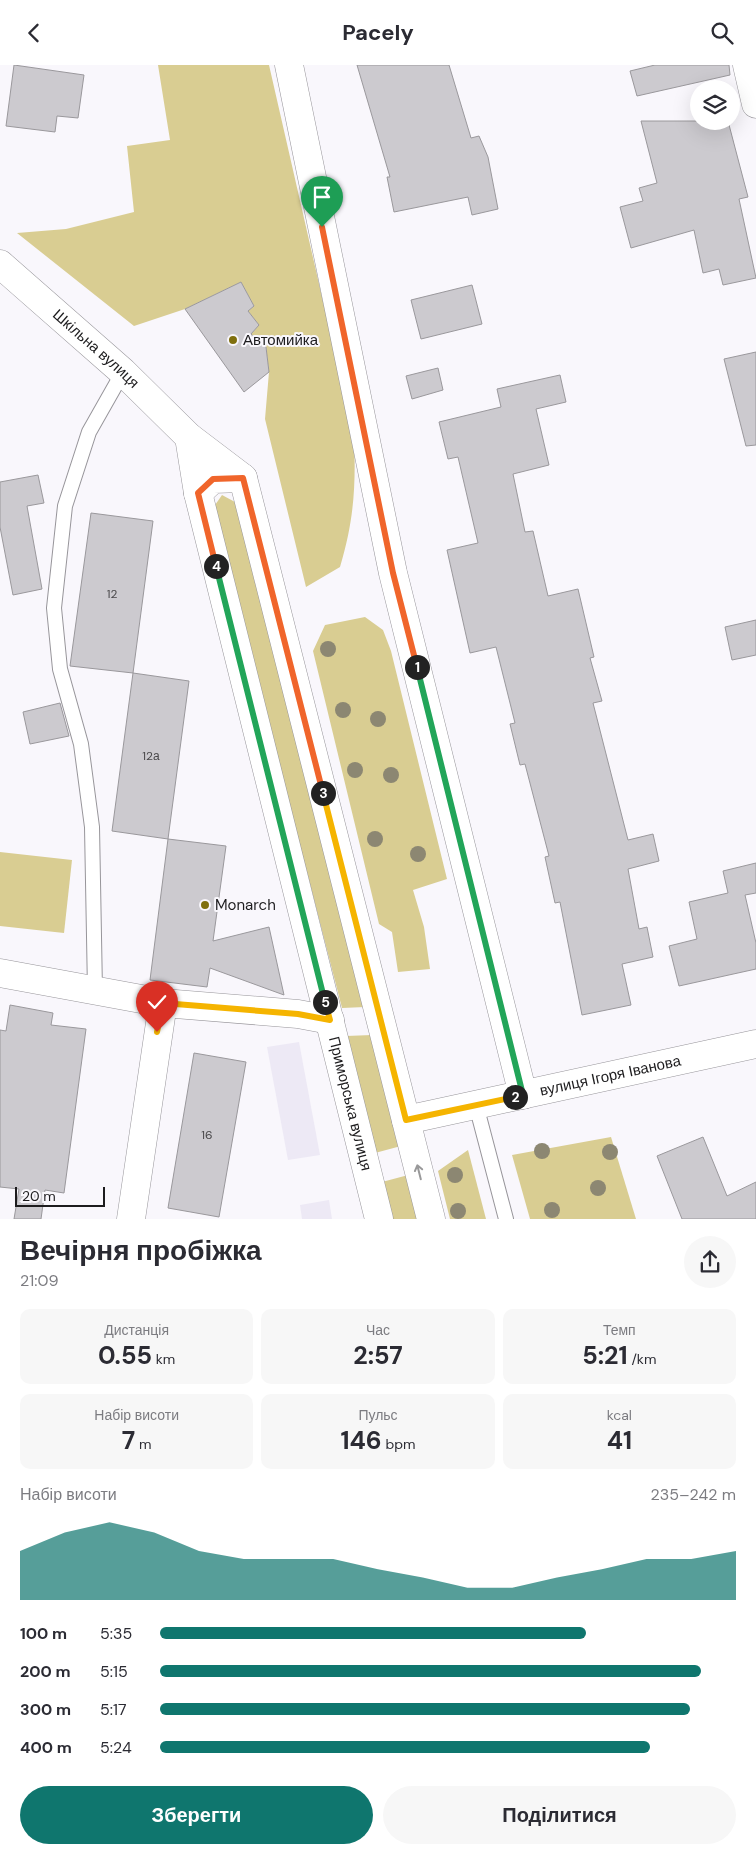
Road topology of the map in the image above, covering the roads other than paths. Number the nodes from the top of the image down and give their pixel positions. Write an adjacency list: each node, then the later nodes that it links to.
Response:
1 (289, 65): 14 (street)
2 (747, 65): 3 (street)
3 (756, 104)
4 (0, 264): 5 (street, Шкільна вулиця)
5 (123, 372): 6 (street, Шкільна вулиця); 10 (lane)
6 (188, 437): 7 (street, Шкільна вулиця); 8 (street, Приморська вулиця)
7 (243, 478): 8 (street); 16 (street)
8 (198, 493): 12 (street, Приморська вулиця)
9 (0, 973): 10 (street)
10 (95, 991): 11 (street)
11 (163, 1003): 12 (street); 17 (street)
12 (330, 1020): 18 (street, Приморська вулиця)
13 (756, 1044): 14 (street, вулиця Ігоря Іванова)
14 (523, 1095): 15 (street, вулиця Ігоря Іванова)
15 (476, 1105): 16 (street, вулиця Ігоря Іванова); 20 (lane)
16 (406, 1120): 19 (street, one-way to 16)
17 (132, 1219)
18 (379, 1219)
19 (431, 1219)
20 (506, 1219)

